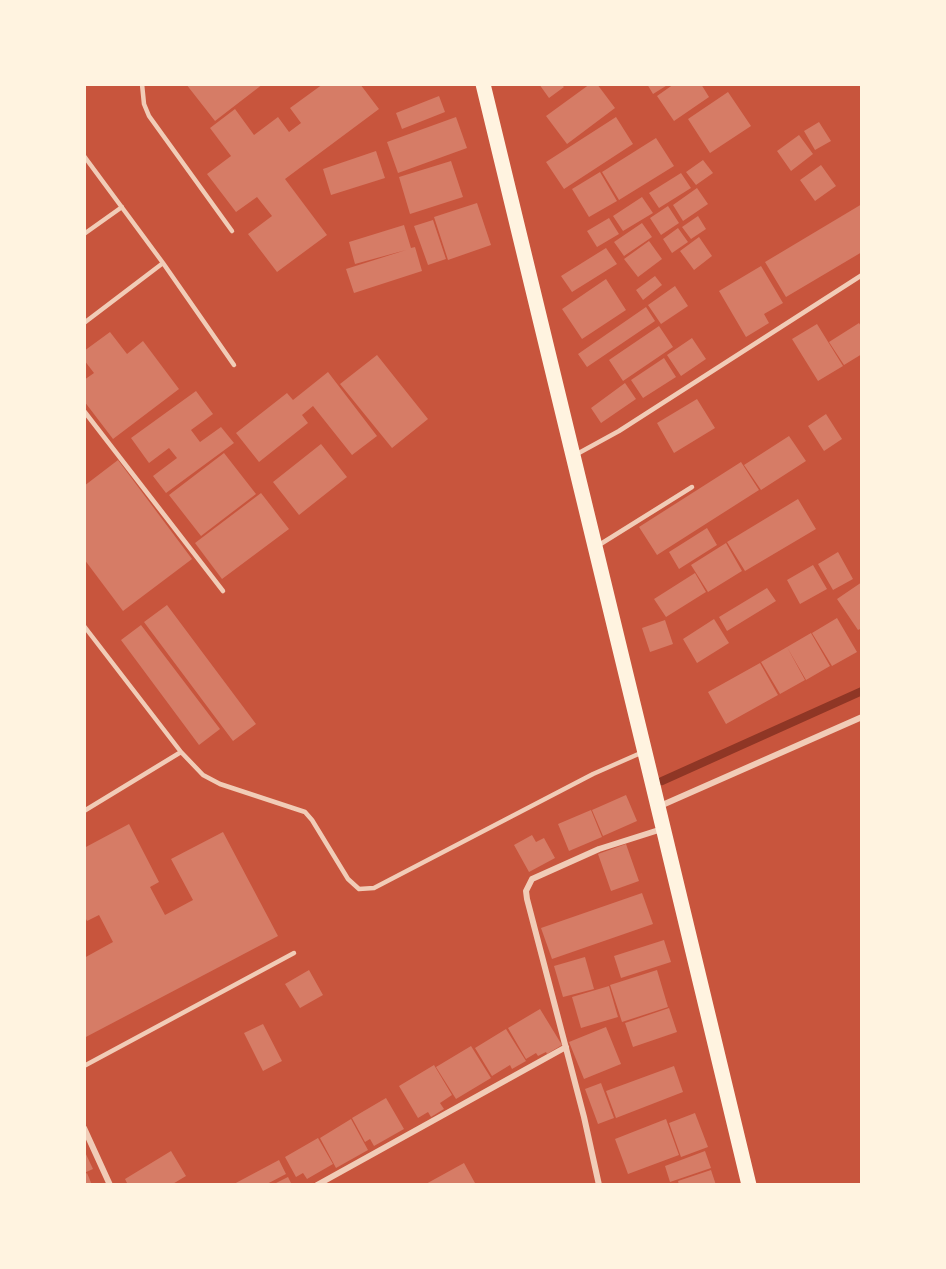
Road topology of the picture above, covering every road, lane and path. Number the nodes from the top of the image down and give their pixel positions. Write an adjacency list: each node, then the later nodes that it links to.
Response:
1 (142, 84): 5 (lane)
2 (483, 84): 12 (main road)
3 (84, 156): 4 (lane)
4 (122, 207): 6 (lane); 7 (lane)
5 (232, 231)
6 (84, 234)
7 (163, 263): 9 (lane); 10 (lane)
8 (862, 275): 12 (lane)
9 (84, 324)
10 (234, 365)
11 (84, 411): 15 (lane)
12 (575, 455): 14 (main road)
13 (692, 487): 14 (lane)
14 (596, 547): 19 (main road)
15 (223, 591)
16 (84, 626): 18 (lane)
17 (862, 717): 20 (street)
18 (181, 752): 19 (lane); 21 (lane)
19 (643, 752): 20 (main road)
20 (658, 807): 22 (main road)
21 (84, 810)
22 (663, 829): 24 (street); 31 (main road)
23 (294, 953): 25 (lane)
24 (566, 1047): 29 (street); 30 (street)
25 (84, 1066)
26 (84, 1128): 27 (street)
27 (86, 1137): 28 (street)
28 (110, 1185)
29 (317, 1185)
30 (599, 1185)
31 (749, 1185)

